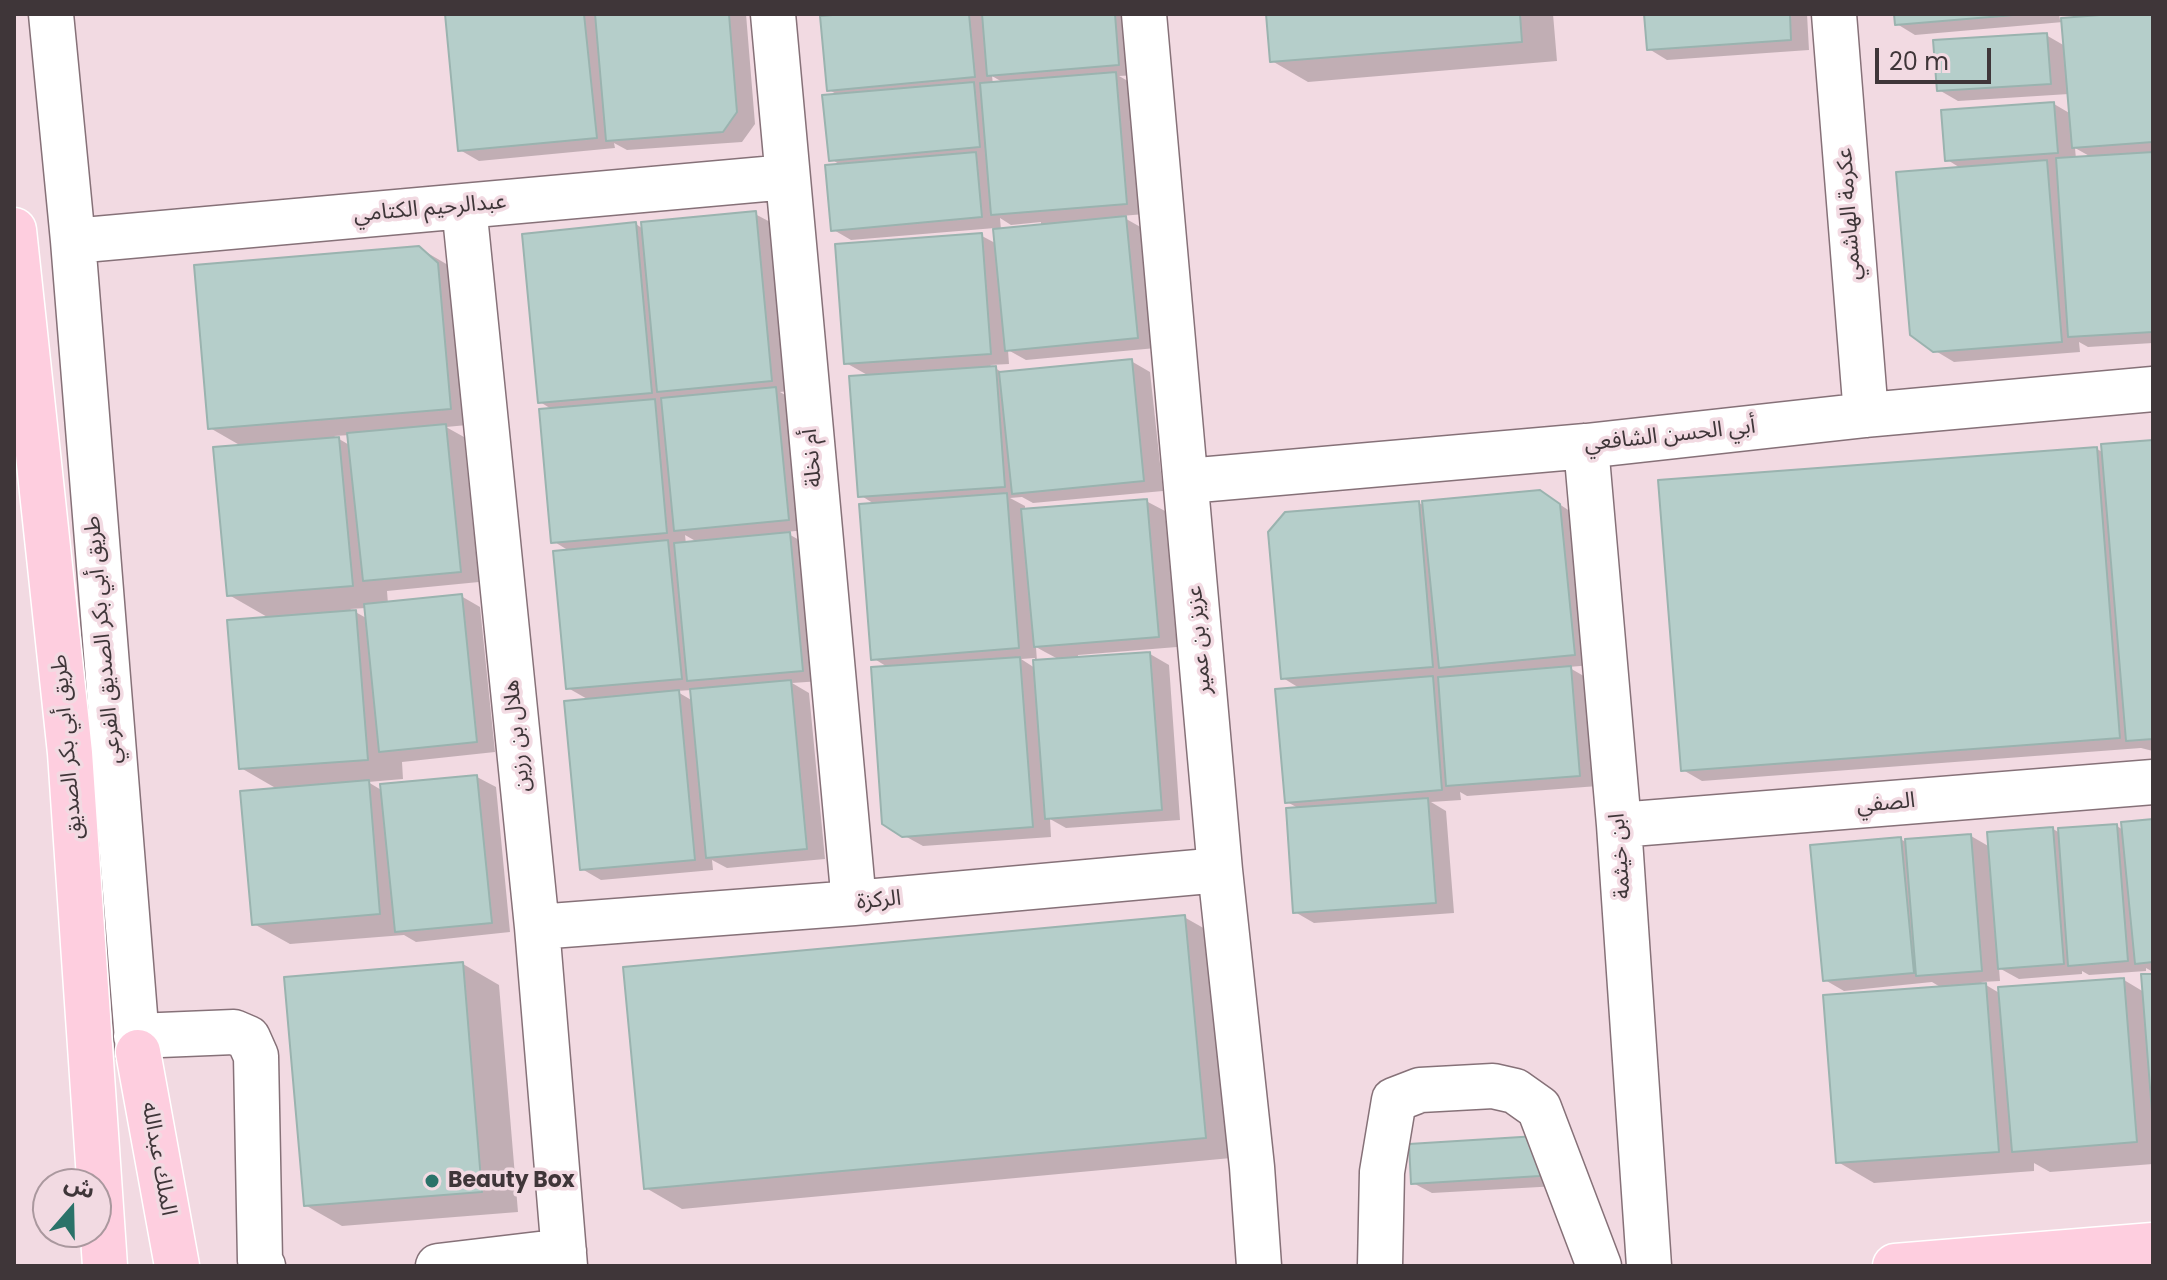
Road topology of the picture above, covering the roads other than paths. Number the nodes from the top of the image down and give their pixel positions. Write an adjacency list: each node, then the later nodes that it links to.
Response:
1 (51, 14): 8 (street, طريق أبي بكر الصديق الفرعي)
2 (773, 14): 5 (street, أم نخلة)
3 (1144, 14): 12 (street, عزيز بن عمير)
4 (1834, 14): 10 (street, عكرمة الهاشمي)
5 (787, 177): 6 (street, عبدالرحيم الكتامي); 16 (street, أم نخلة)
6 (464, 206): 8 (street, عبدالرحيم الكتامي); 17 (street, هلال بن رزين)
7 (14, 230): 21 (main road, طريق أبي بكر الصديق)
8 (73, 241): 18 (street, طريق أبي بكر الصديق الفرعي)
9 (2153, 389): 10 (street, أبي الحسن الشافعي)
10 (1866, 415): 11 (street, أبي الحسن الشافعي)
11 (1586, 446): 12 (street, أبي الحسن الشافعي); 14 (street, ابن خيثمة)
12 (1187, 481): 15 (street, عزيز بن عمير)
13 (2153, 782): 14 (street, الصفي)
14 (1619, 825): 29 (street, ابن خيثمة)
15 (1220, 870): 16 (street, الركزة); 26 (street, عزيز بن عمير)
16 (854, 903): 17 (street, الركزة)
17 (537, 927): 20 (street, هلال بن رزين)
18 (137, 1044): 22 (main road, طريق أبي بكر الصديق الفرعي); 23 (main road, الملك عبدالله); 24 (street)
19 (2153, 1245): 30 (main road)
20 (564, 1259): 25 (street)
21 (105, 1266)
22 (149, 1266)
23 (177, 1266)
24 (263, 1266)
25 (438, 1266)
26 (1259, 1266)
27 (1380, 1266): 28 (street)
28 (1599, 1266)
29 (1649, 1266)
30 (1895, 1266)

